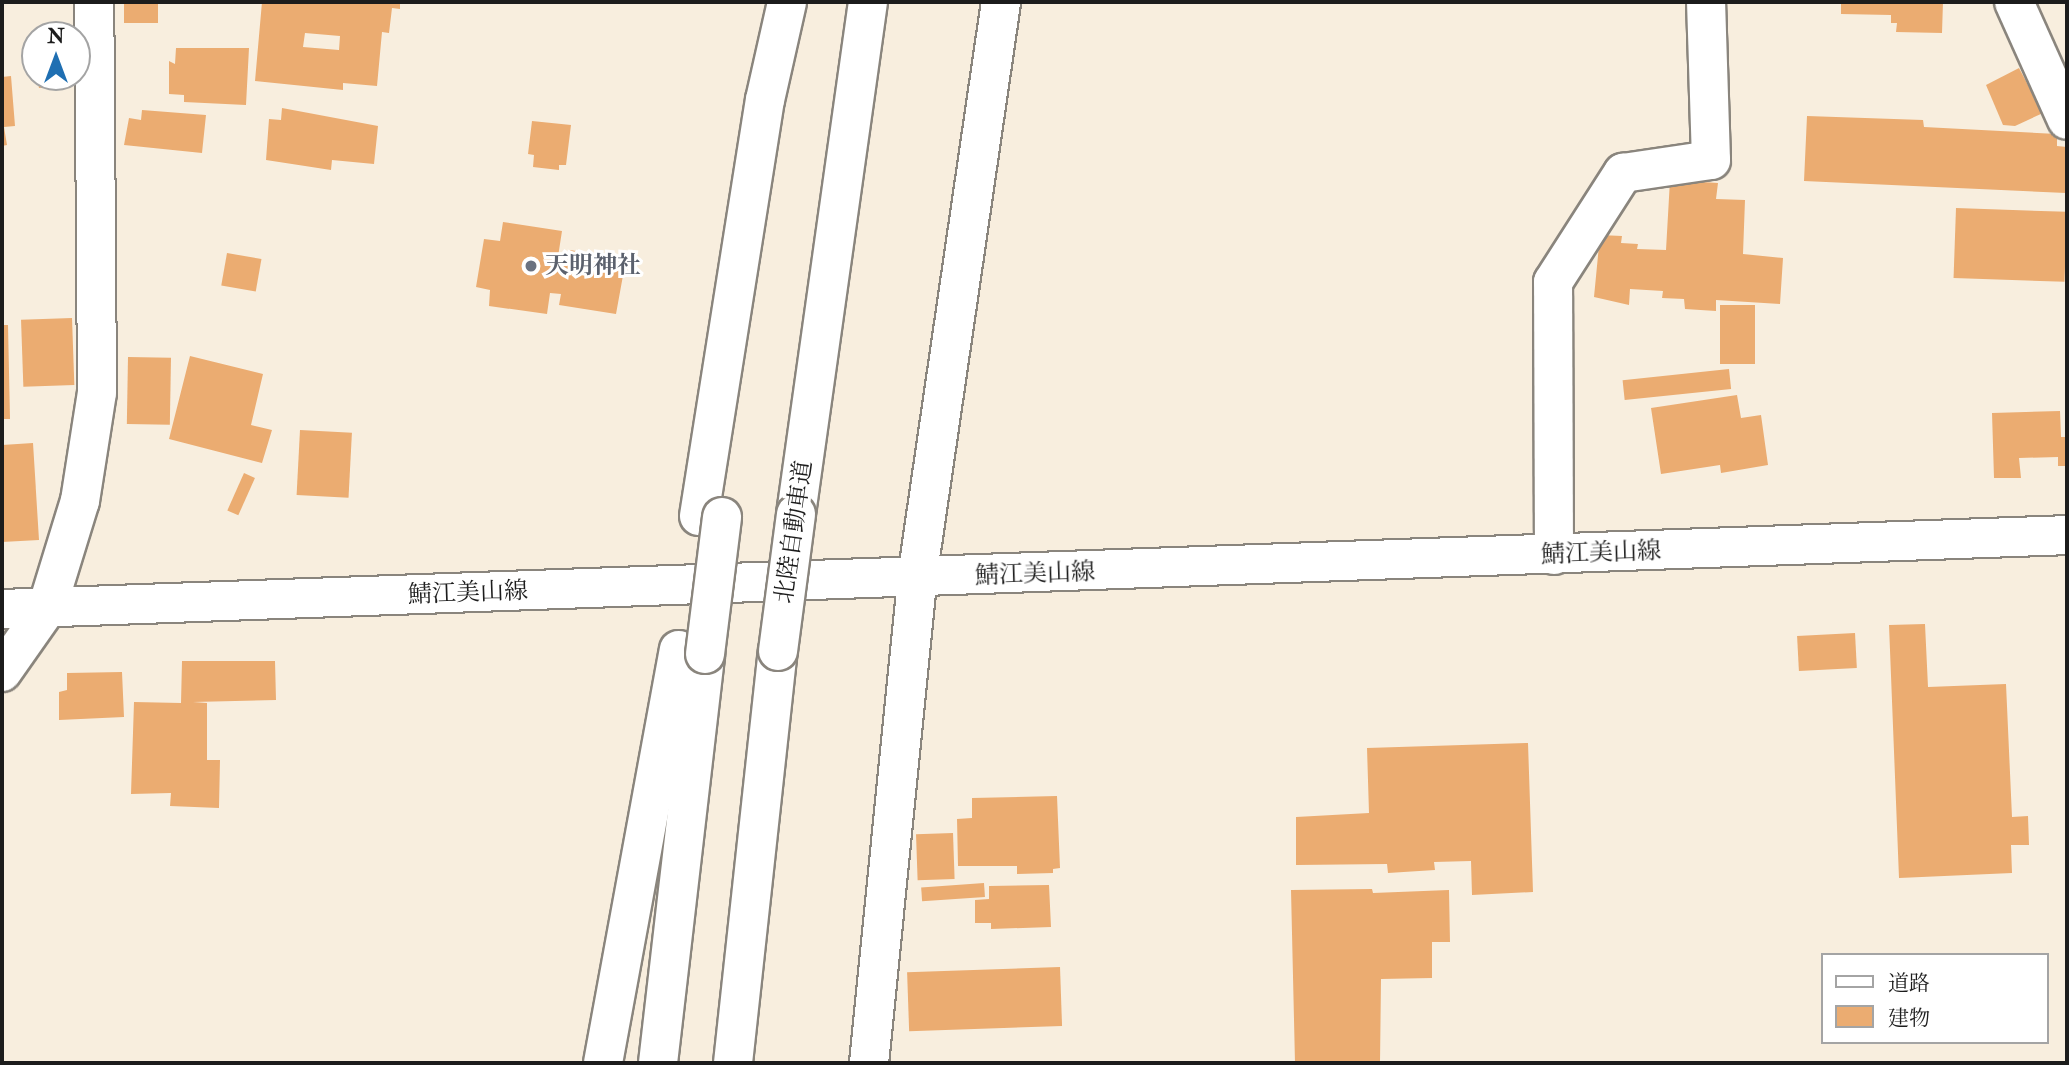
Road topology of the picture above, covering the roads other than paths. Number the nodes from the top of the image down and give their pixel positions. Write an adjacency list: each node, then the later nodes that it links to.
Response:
1 (94, 2): 13 (main road)
2 (787, 2): 9 (main road)
3 (794, 2): 9 (main road)
4 (868, 2): 19 (main road, 北陸自動車道, bridge)
5 (1001, 2): 12 (main road)
6 (1706, 2): 11 (main road)
7 (2014, 2): 8 (main road)
8 (2067, 120)
9 (711, 516): 15 (main road)
10 (2067, 535): 11 (main road, 鯖江美山線)
11 (1554, 555): 12 (main road, 鯖江美山線)
12 (917, 578): 13 (main road, 鯖江美山線); 20 (main road)
13 (47, 608): 14 (main road, 鯖江美山線); 16 (main road)
14 (2, 609)
15 (692, 652): 17 (main road); 18 (main road)
16 (2, 672)
17 (603, 1063)
18 (658, 1063)
19 (733, 1063)
20 (869, 1063)

